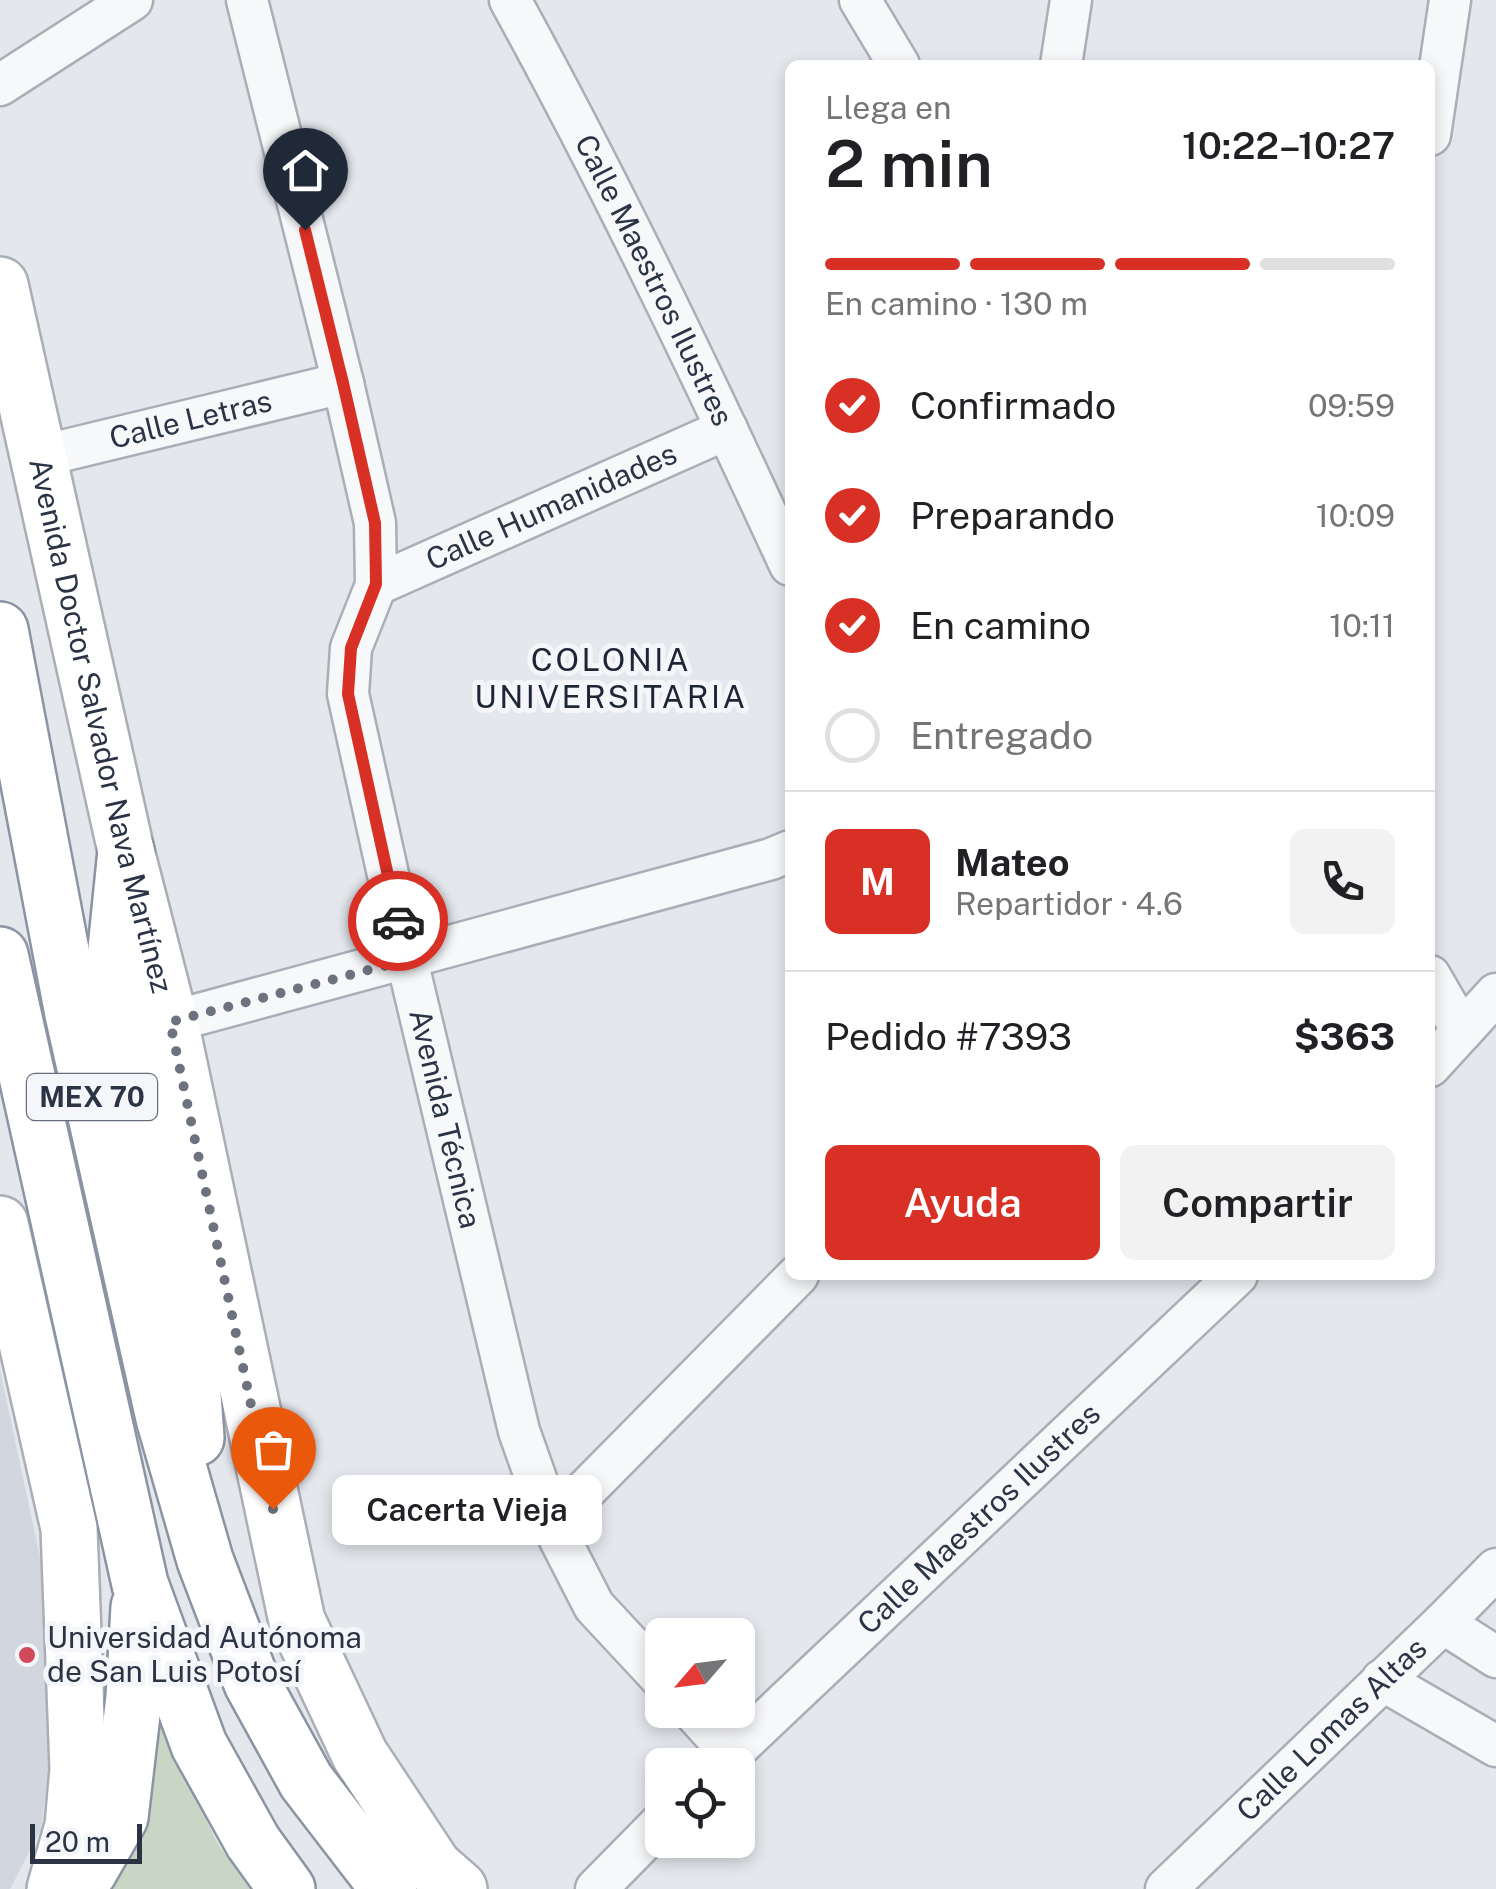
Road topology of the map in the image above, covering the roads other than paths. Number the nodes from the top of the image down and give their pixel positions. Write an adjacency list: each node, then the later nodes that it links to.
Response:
1 (132, 0): 9 (street)
2 (247, 0): 12 (street, Avenida Técnica)
3 (510, 0): 13 (street, Calle Maestros Ilustres)
4 (860, 0): 7 (street)
5 (1071, 0): 8 (street)
6 (1450, 0): 10 (street)
7 (896, 60)
8 (1062, 60)
9 (0, 84)
10 (1435, 101)
11 (0, 285): 14 (main road, Avenida Doctor Salvador Nava Martínez)
12 (343, 383): 14 (street, Calle Letras); 16 (street, Avenida Técnica)
13 (728, 429): 15 (street, Calle Maestros Ilustres); 16 (street, Calle Humanidades)
14 (38, 457): 18 (main road, Avenida Doctor Salvador Nava Martínez)
15 (785, 554)
16 (376, 584): 21 (street, Avenida Técnica)
17 (0, 630): 31 (main road, MEX 70)
18 (126, 852): 24 (main road, Avenida Doctor Salvador Nava Martínez); 31 (main road)
19 (785, 853): 21 (street)
20 (0, 955): 33 (main road, MEX 70)
21 (407, 960): 24 (street); 30 (street, Avenida Técnica)
22 (1435, 985): 25 (street)
23 (1496, 994): 25 (street)
24 (170, 1022): 45 (main road, Avenida Doctor Salvador Nava Martínez)
25 (1462, 1031): 26 (street)
26 (1435, 1061)
27 (0, 1224): 41 (main road)
28 (793, 1280): 30 (street)
29 (1233, 1280): 39 (street, Calle Maestros Ilustres)
30 (552, 1524): 36 (street, Avenida Técnica)
31 (205, 1560): 44 (main road, MEX 70)
32 (1496, 1568): 34 (street, Calle Lomas Altas)
33 (140, 1584): 42 (main road); 43 (main road, MEX 70)
34 (1443, 1623): 35 (street); 37 (street, Calle Lomas Altas)
35 (1496, 1657)
36 (645, 1661)
37 (1382, 1680): 38 (street); 47 (street, Calle Lomas Altas)
38 (1496, 1746)
39 (737, 1748)
40 (645, 1839): 46 (street)
41 (55, 1889)
42 (74, 1889)
43 (287, 1889)
44 (390, 1889)
45 (459, 1889)
46 (596, 1889)
47 (1166, 1889)

